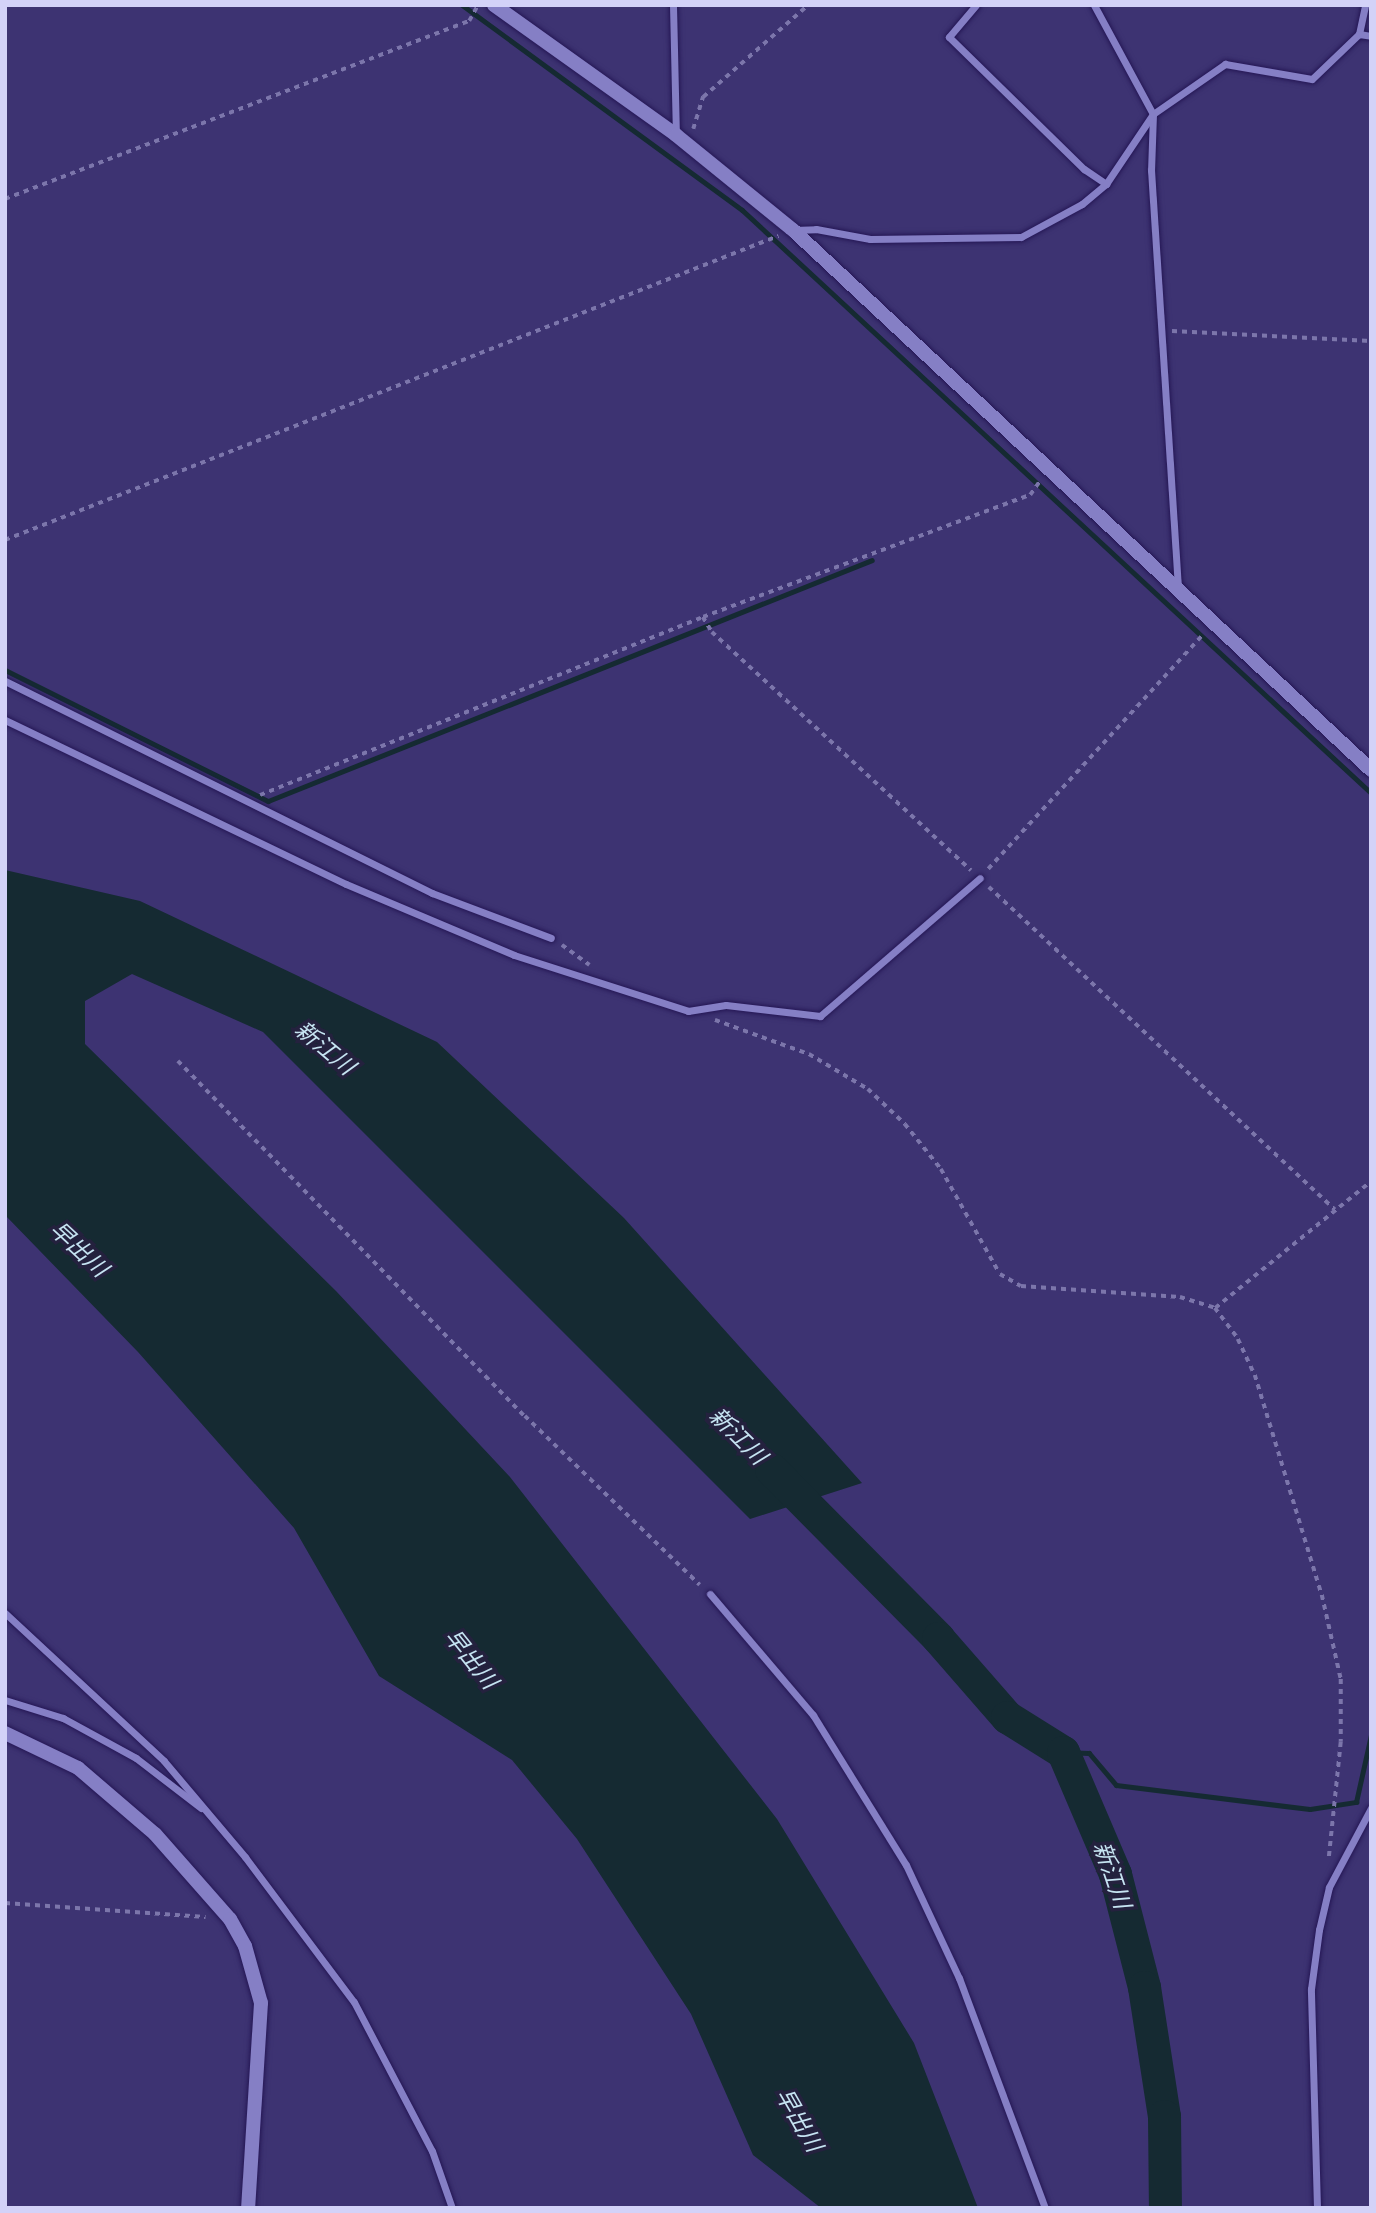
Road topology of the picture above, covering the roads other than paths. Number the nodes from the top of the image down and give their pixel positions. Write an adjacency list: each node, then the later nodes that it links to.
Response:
1 (494, 5): 9 (street)
2 (673, 5): 9 (street)
3 (976, 5): 10 (street)
4 (1094, 5): 8 (street)
5 (1365, 5): 6 (street)
6 (1359, 34): 7 (street); 8 (street)
7 (1371, 36)
8 (1153, 114): 10 (street); 12 (street)
9 (676, 135): 11 (street)
10 (1105, 184): 11 (street)
11 (793, 230): 12 (street)
12 (1178, 588): 15 (street)
13 (5, 681): 17 (street)
14 (5, 720): 16 (street)
15 (1371, 770)
16 (980, 878)
17 (551, 938)
18 (710, 1594): 26 (street)
19 (5, 1613): 23 (street)
20 (5, 1700): 23 (street)
21 (5, 1732): 24 (street)
22 (1371, 1808): 27 (street)
23 (216, 1820): 25 (street)
24 (248, 2208)
25 (452, 2208)
26 (1045, 2208)
27 (1317, 2208)

